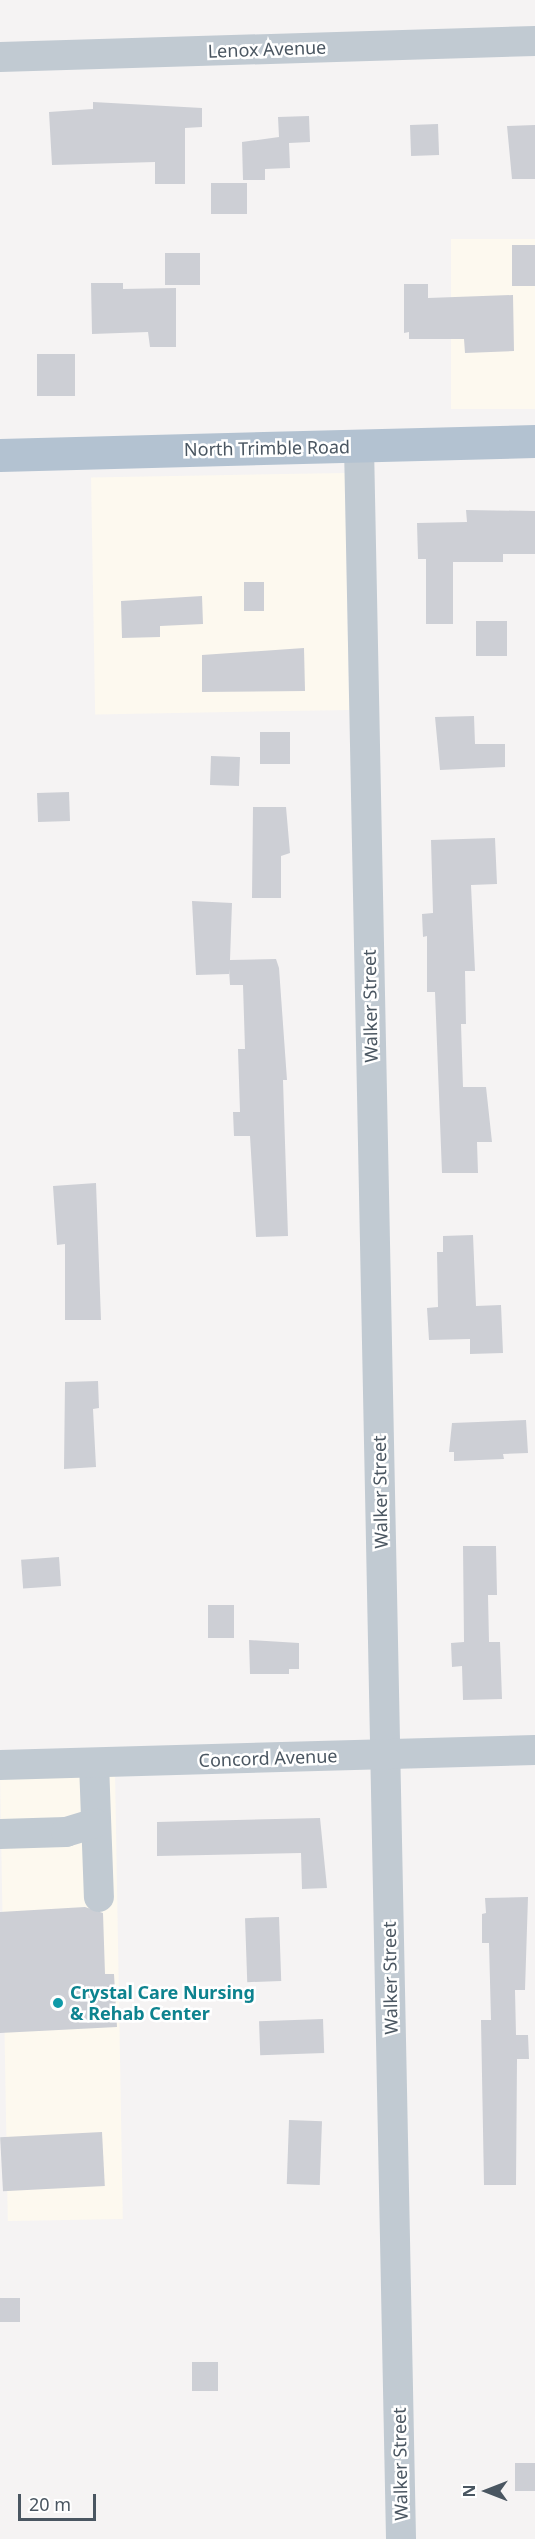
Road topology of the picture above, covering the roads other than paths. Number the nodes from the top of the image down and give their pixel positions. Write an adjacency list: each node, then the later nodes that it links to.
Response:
1 (535, 41): 2 (street, Lenox Avenue)
2 (0, 57)
3 (535, 441): 4 (main road, North Trimble Road)
4 (359, 446): 5 (main road, North Trimble Road); 7 (street, Walker Street)
5 (0, 455)
6 (535, 1750): 7 (street, Concord Avenue)
7 (385, 1755): 8 (street, Concord Avenue); 13 (street, Walker Street)
8 (94, 1763): 9 (street, Concord Avenue); 10 (street)
9 (0, 1765)
10 (95, 1823): 11 (street); 12 (street)
11 (0, 1834)
12 (99, 1897)
13 (401, 2539)

